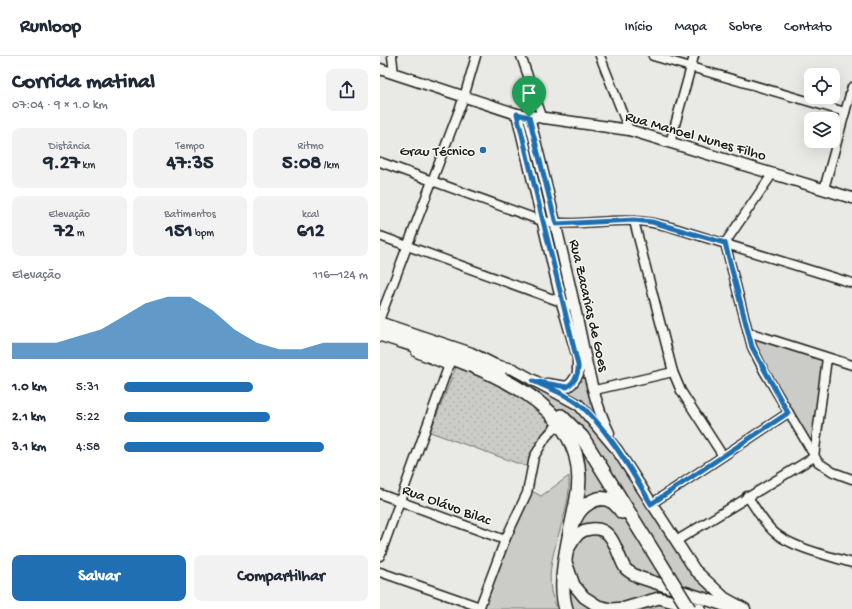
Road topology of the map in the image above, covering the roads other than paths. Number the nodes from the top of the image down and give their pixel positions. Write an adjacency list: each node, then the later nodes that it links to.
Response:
1 (392, 56): 10 (street)
2 (476, 56): 12 (street)
3 (521, 56): 16 (street)
4 (600, 56): 17 (street)
5 (653, 56): 7 (street)
6 (694, 56): 8 (street)
7 (679, 60): 8 (street)
8 (690, 67): 13 (street); 18 (street)
9 (380, 69): 10 (street, Rua Manoel Nunes Filho)
10 (394, 74): 12 (street, Rua Manoel Nunes Filho)
11 (852, 87): 13 (street)
12 (464, 97): 14 (street, Rua Manoel Nunes Filho); 21 (street)
13 (845, 112): 22 (street)
14 (517, 114): 15 (street, Rua Manoel Nunes Filho); 25 (street, Rua Zacarias de Goes)
15 (529, 117): 16 (street, Rua Manoel Nunes Filho); 26 (street, Rua Zacarias de Goes)
16 (543, 119): 17 (street, Rua Manoel Nunes Filho)
17 (629, 130): 18 (street, Rua Manoel Nunes Filho)
18 (670, 143): 20 (street, Rua Manoel Nunes Filho)
19 (380, 162): 21 (street)
20 (774, 173): 22 (street, Rua Manoel Nunes Filho); 28 (street)
21 (432, 180): 25 (street); 29 (street)
22 (824, 189): 23 (street, Rua Manoel Nunes Filho)
23 (852, 198)
24 (634, 220): 26 (street); 28 (street); 42 (street)
25 (542, 221): 26 (street); 31 (street, Rua Zacarias de Goes)
26 (556, 224): 32 (street, Rua Zacarias de Goes)
27 (380, 236): 29 (street)
28 (725, 243): 30 (street); 35 (street)
29 (407, 246): 31 (street); 33 (street)
30 (852, 283)
31 (562, 303): 32 (street); 43 (street, Rua Zacarias de Goes)
32 (575, 307): 44 (street, Rua Zacarias de Goes)
33 (380, 318)
34 (380, 324): 40 (main road)
35 (748, 332): 38 (street); 45 (street)
36 (380, 334): 39 (main road)
37 (380, 338): 39 (street)
38 (827, 358): 41 (street); 49 (street)
39 (450, 361): 46 (main road); 53 (street)
40 (490, 364): 43 (street); 55 (main road)
41 (852, 365)
42 (673, 372): 44 (street); 48 (street)
43 (533, 381): 47 (street)
44 (595, 390): 47 (street, Rua Zacarias de Goes)
45 (788, 413): 48 (street); 49 (street)
46 (559, 423): 56 (main road); 57 (street)
47 (617, 450): 54 (street)
48 (724, 456): 54 (street)
49 (814, 457): 50 (street); 52 (street)
50 (852, 479)
51 (380, 494): 53 (street, Rua Olávo Bilac)
52 (747, 496): 58 (street); 61 (street)
53 (400, 502): 57 (street, Rua Olávo Bilac); 59 (street)
54 (651, 504): 58 (street)
55 (635, 524): 56 (main road); 65 (main road, bridge)
56 (571, 527): 60 (main road)
57 (505, 540): 63 (street)
58 (676, 541): 68 (street)
59 (380, 556)
60 (566, 558): 64 (main road); 66 (main road); 67 (main road)
61 (852, 563)
62 (380, 572): 63 (street)
63 (480, 608)
64 (566, 609)
65 (689, 609)
66 (700, 609)
67 (736, 609)
68 (746, 609)

